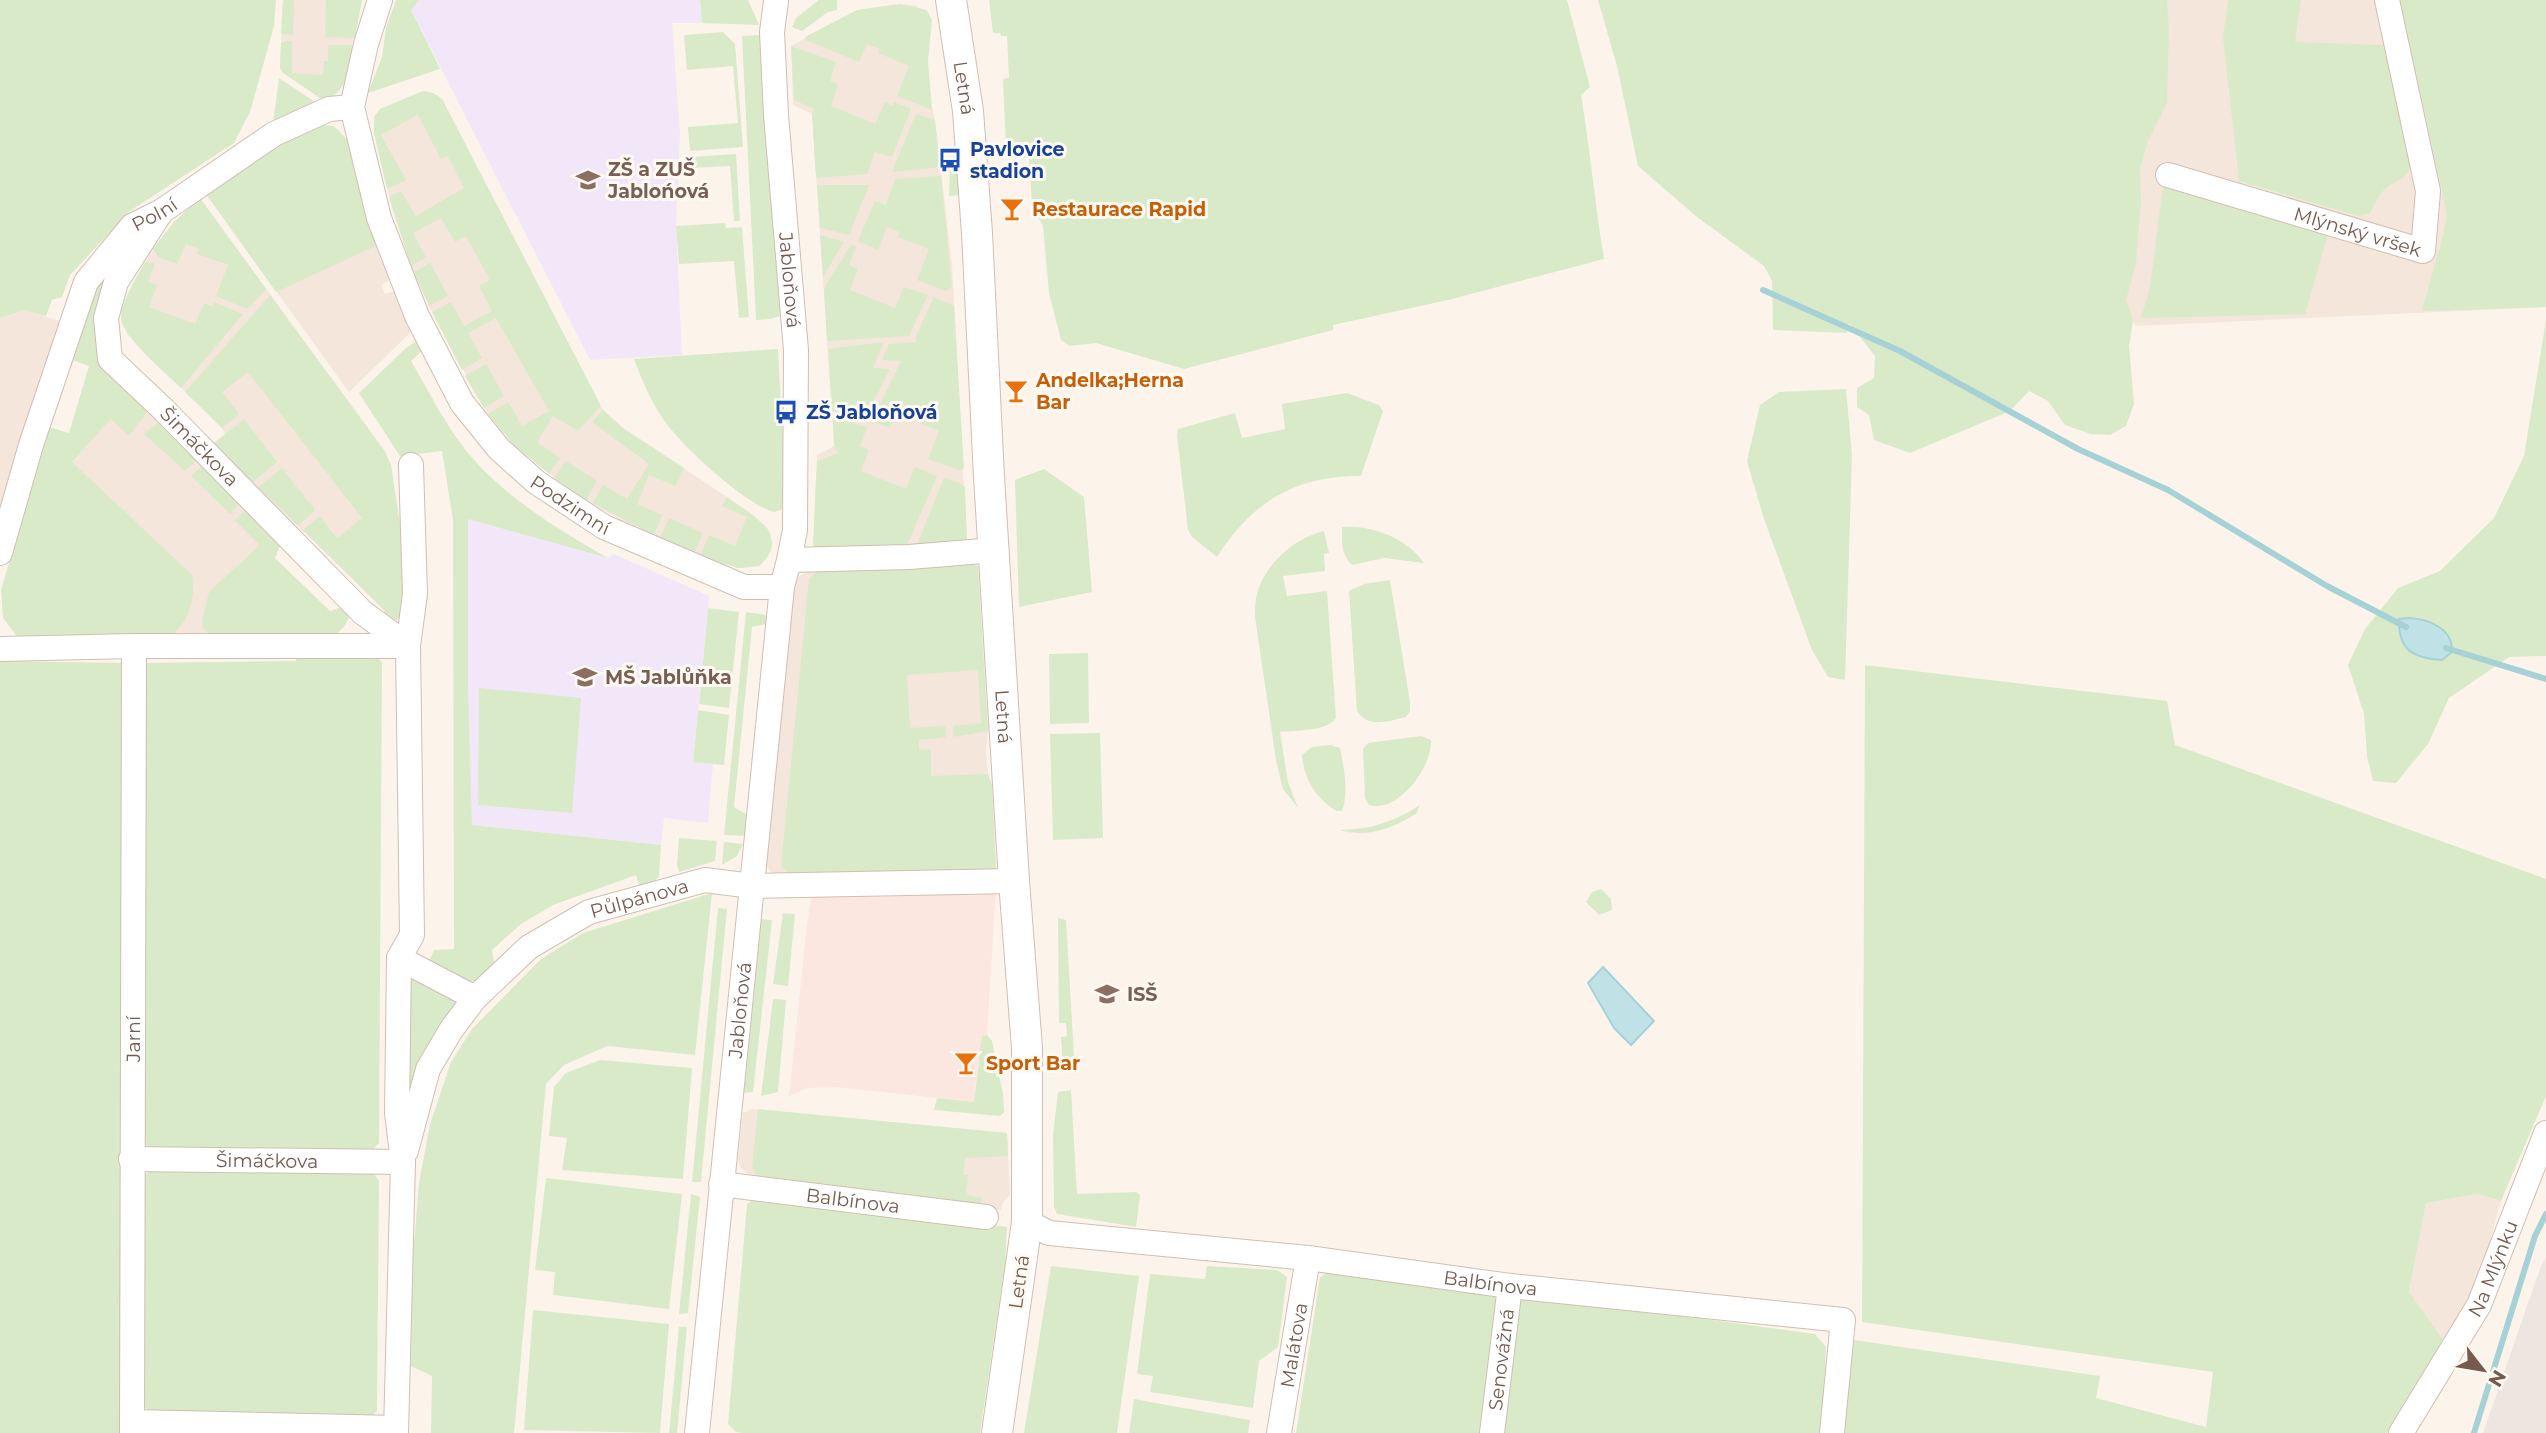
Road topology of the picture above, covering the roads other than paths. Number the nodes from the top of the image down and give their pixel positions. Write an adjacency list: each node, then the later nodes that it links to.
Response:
1 (380, 0): 5 (street)
2 (777, 0): 11 (street, Jabloňová)
3 (951, 0): 9 (street, Letná)
4 (2387, 0): 6 (street, Mlýnský vršek)
5 (352, 107): 7 (street, Polní); 12 (street, Podzimní)
6 (2168, 175)
7 (162, 211): 10 (street, Polní); 14 (street, Šimáčkova)
8 (411, 465): 14 (street)
9 (995, 550): 11 (street); 16 (street, Letná)
10 (0, 553)
11 (789, 560): 12 (street)
12 (782, 587): 17 (street, Jabloňová)
13 (134, 646): 14 (street); 15 (street); 21 (street, Jarní)
14 (408, 646): 18 (street)
15 (0, 649)
16 (1014, 881): 17 (street, Půlpánova); 25 (street, Letná)
17 (752, 886): 19 (street, Půlpánova); 23 (street, Jabloňová)
18 (399, 958): 19 (street); 22 (street)
19 (475, 998): 22 (street, Půlpánova)
20 (2546, 1133): 35 (street, Na Mlýnku)
21 (131, 1159): 22 (street, Šimáčkova); 28 (street, Jarní)
22 (403, 1162): 29 (street)
23 (721, 1184): 24 (street, Balbínova); 30 (street, Jabloňová)
24 (986, 1217)
25 (1027, 1222): 26 (street, Balbínova); 31 (street, Letná)
26 (1308, 1258): 27 (street, Balbínova); 32 (street, Malátova)
27 (1510, 1286): 33 (street, Senovážná); 34 (street, Balbínova)
28 (132, 1428): 29 (street)
29 (396, 1430)
30 (697, 1433)
31 (997, 1433)
32 (1279, 1433)
33 (1492, 1433)
34 (1832, 1433)
35 (2401, 1433)

